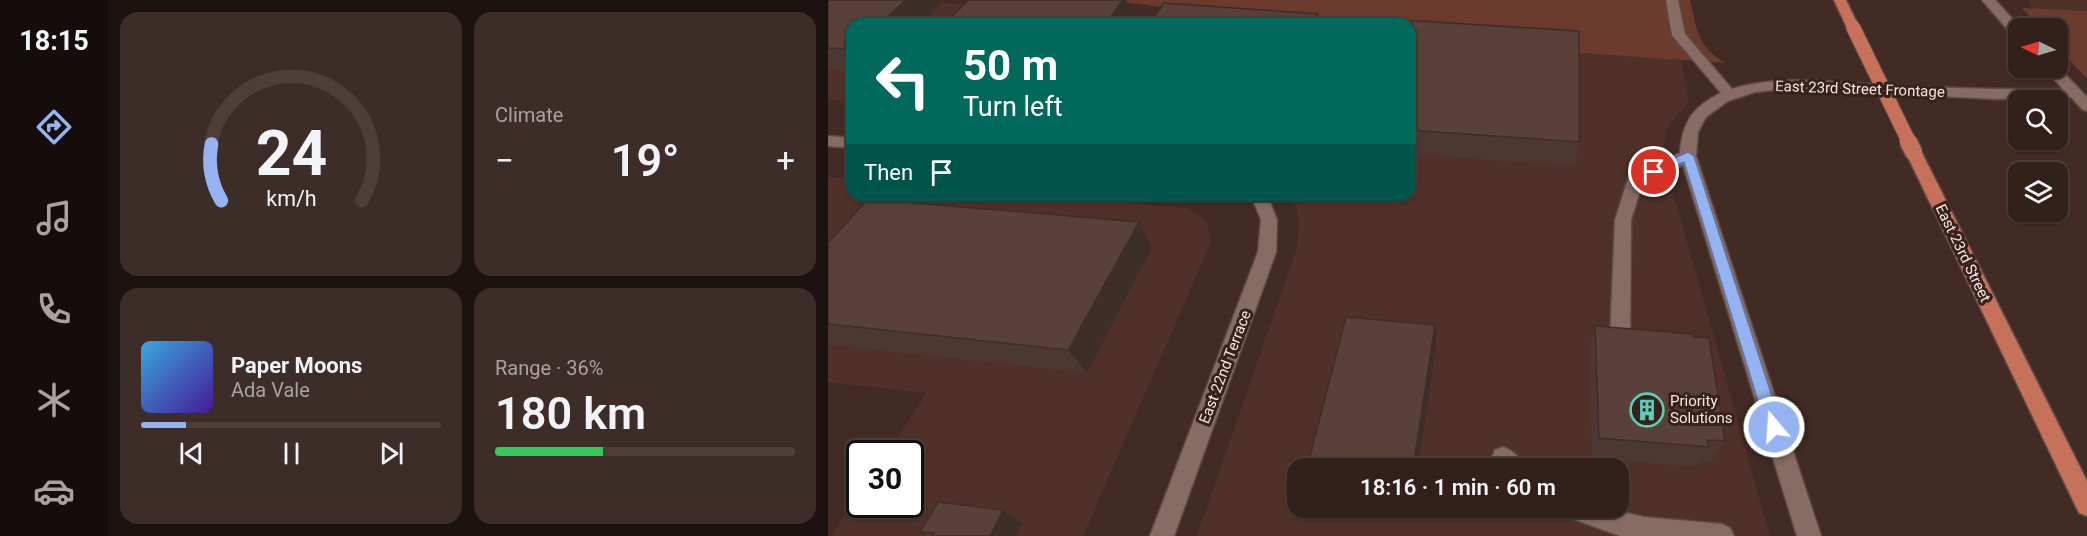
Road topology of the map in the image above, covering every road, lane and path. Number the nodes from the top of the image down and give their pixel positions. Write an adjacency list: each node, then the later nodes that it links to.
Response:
1 (1672, 0): 6 (street)
2 (1840, 0): 14 (main road, East 23rd Street, bridge)
3 (1988, 0): 4 (street)
4 (2008, 22)
5 (2060, 78): 7 (street)
6 (1728, 93): 7 (street, East 23rd Street Frontage); 11 (street, East 23rd Street Frontage)
7 (2074, 93): 8 (street)
8 (2087, 106)
9 (828, 141): 10 (street)
10 (846, 142)
11 (1688, 156): 13 (street); 18 (street, East 23rd Street Frontage)
12 (1261, 201): 16 (street, East 22nd Terrace)
13 (1620, 338)
14 (2087, 505)
15 (1594, 518): 17 (street)
16 (1162, 536)
17 (1722, 536)
18 (1809, 536)

